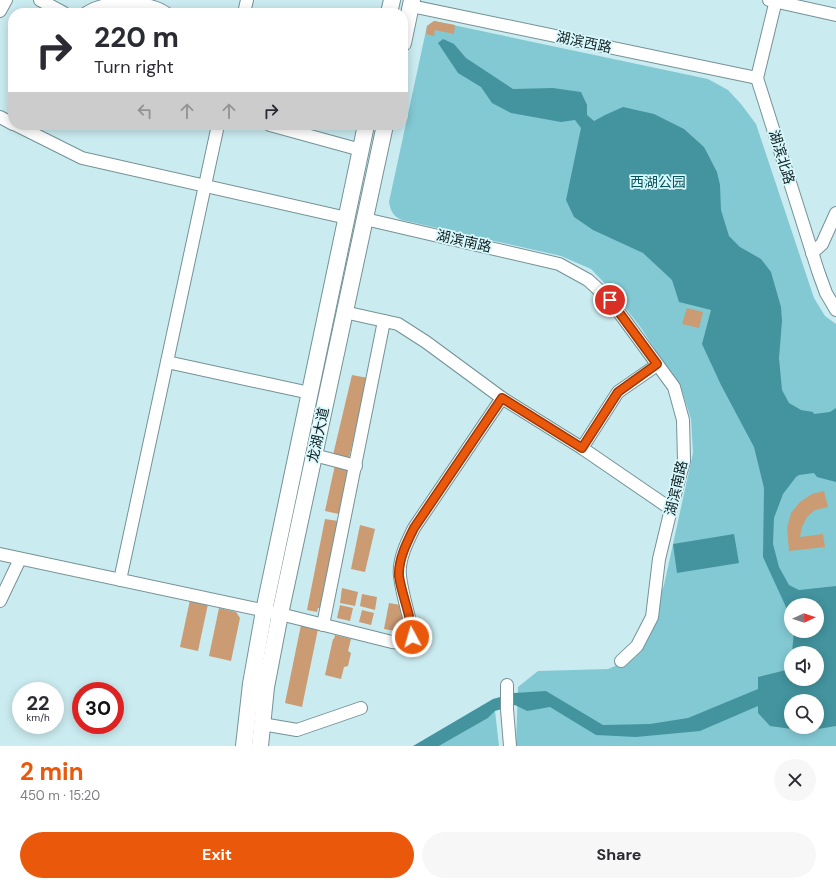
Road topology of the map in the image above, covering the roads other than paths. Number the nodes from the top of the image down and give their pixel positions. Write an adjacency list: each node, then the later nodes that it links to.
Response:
1 (6, 0): 8 (street)
2 (40, 0): 5 (street)
3 (773, 0): 9 (street); 11 (street)
4 (412, 3): 10 (main road); 11 (street, 湖滨西路)
5 (55, 8)
6 (98, 8): 7 (street)
7 (161, 8)
8 (0, 11)
9 (836, 15)
10 (408, 21)
11 (757, 78): 22 (street, 湖滨北路)
12 (26, 130): 18 (street)
13 (217, 130): 18 (street)
14 (288, 130): 17 (street)
15 (365, 130): 17 (main road, 龙湖大道)
16 (384, 130): 21 (main road, 龙湖大道)
17 (361, 150): 20 (main road, 龙湖大道)
18 (206, 186): 20 (street); 26 (street)
19 (836, 212): 22 (street)
20 (347, 218): 28 (main road, 龙湖大道)
21 (365, 219): 24 (main road, 龙湖大道); 27 (street, 湖滨南路)
22 (812, 253): 23 (street, 湖滨北路)
23 (836, 310)
24 (344, 312): 25 (street); 31 (main road, 龙湖大道)
25 (384, 321): 29 (street); 32 (street)
26 (167, 362): 28 (street); 36 (street)
27 (657, 364): 30 (street); 33 (street, 湖滨南路)
28 (310, 393): 38 (main road, 龙湖大道)
29 (502, 398): 30 (street); 40 (street)
30 (582, 448): 33 (street)
31 (314, 455): 32 (street); 39 (main road, 龙湖大道)
32 (356, 466): 40 (street)
33 (671, 509): 41 (street, 湖滨南路)
34 (0, 554): 35 (street)
35 (20, 559): 36 (street); 37 (street)
36 (120, 580): 38 (street)
37 (0, 601)
38 (264, 611): 39 (street); 45 (main road, 龙湖大道)
39 (280, 614): 40 (street); 44 (main road, 龙湖大道)
40 (323, 625)
41 (621, 661)
42 (507, 689): 47 (street)
43 (361, 708): 44 (street)
44 (262, 724): 46 (main road, 龙湖大道)
45 (244, 746)
46 (260, 746)
47 (510, 746)

